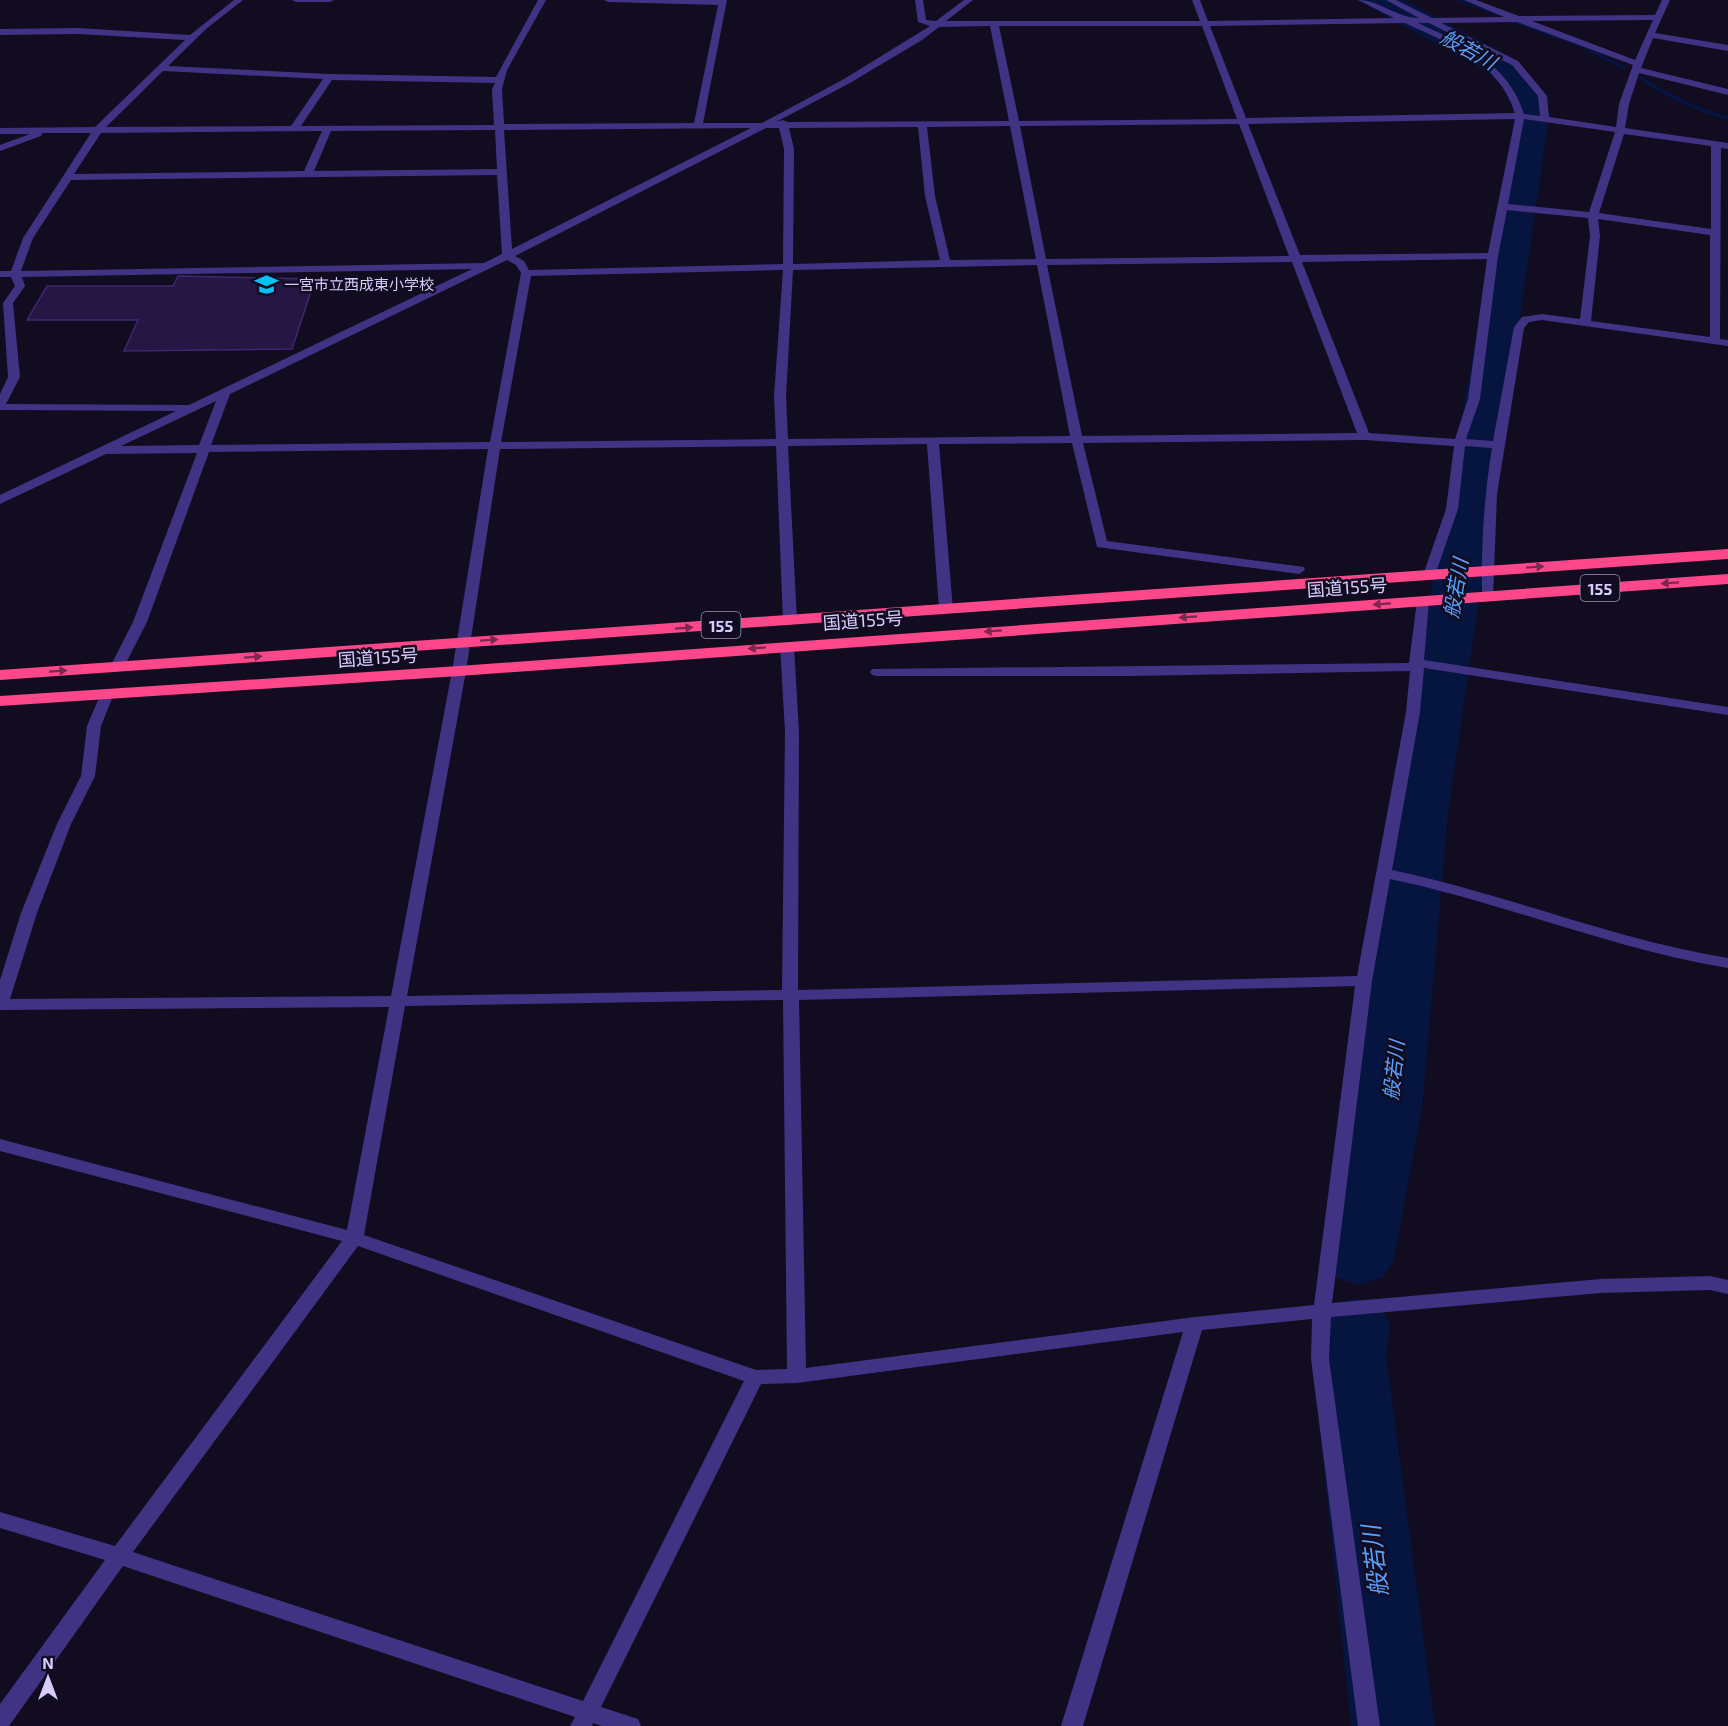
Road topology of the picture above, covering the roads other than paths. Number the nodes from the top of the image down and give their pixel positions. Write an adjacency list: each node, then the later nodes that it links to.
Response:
1 (239, 0): 23 (street)
2 (296, 0): 3 (street)
3 (330, 0)
4 (542, 0): 28 (street)
5 (608, 0): 13 (street)
6 (919, 0): 19 (street)
7 (969, 0): 19 (street)
8 (1196, 0): 18 (street)
9 (1362, 0): 16 (street)
10 (1390, 0): 17 (street)
11 (1468, 0): 15 (street)
12 (1665, 0): 14 (street)
13 (723, 1): 36 (street)
14 (1659, 17): 15 (street); 22 (street)
15 (1518, 19): 17 (street); 25 (street)
16 (1404, 20): 17 (street); 18 (street); 30 (street)
17 (1427, 20): 31 (street)
18 (1204, 23): 20 (street); 32 (street)
19 (937, 24): 20 (street); 33 (street)
20 (994, 25): 35 (street)
21 (0, 32): 23 (street)
22 (1650, 35): 24 (street); 25 (street)
23 (192, 38): 26 (street)
24 (1728, 48)
25 (1636, 67): 29 (street); 44 (street)
26 (160, 68): 27 (street); 43 (street)
27 (329, 77): 28 (street); 40 (street)
28 (500, 80): 38 (street)
29 (1728, 92)
30 (1523, 116): 31 (street); 32 (street); 51 (street)
31 (1544, 119): 44 (street)
32 (1242, 121): 35 (street); 56 (street)
33 (768, 123): 34 (street); 36 (street); 54 (street)
34 (783, 123): 37 (street); 60 (street)
35 (1016, 123): 37 (street); 57 (street)
36 (698, 124): 38 (street)
37 (922, 124): 58 (street)
38 (500, 127): 39 (street); 48 (street)
39 (328, 128): 40 (street); 49 (street)
40 (294, 129): 43 (street)
41 (0, 130): 42 (street)
42 (49, 130): 43 (street); 47 (street)
43 (98, 130): 50 (street)
44 (1620, 131): 45 (street); 52 (street)
45 (1716, 144): 46 (street); 53 (street)
46 (1728, 146)
47 (0, 148)
48 (502, 172): 49 (street); 54 (street)
49 (308, 174): 50 (street)
50 (68, 177): 61 (street)
51 (1507, 207): 52 (street); 55 (street)
52 (1593, 215): 53 (street); 64 (street)
53 (1716, 233): 65 (street)
54 (507, 256): 59 (street); 62 (street)
55 (1493, 256): 56 (street); 73 (street)
56 (1296, 260): 57 (street); 70 (street)
57 (1039, 262): 58 (street); 71 (street)
58 (946, 263): 60 (street)
59 (487, 266): 61 (street); 67 (street)
60 (788, 266): 62 (street); 74 (street)
61 (15, 273): 63 (street); 68 (street)
62 (526, 273): 76 (street)
63 (0, 274)
64 (1585, 323): 65 (street); 75 (street)
65 (1716, 342): 66 (street)
66 (1728, 344)
67 (225, 392): 69 (street); 78 (street)
68 (0, 406): 69 (street)
69 (193, 408): 77 (street)
70 (1364, 436): 71 (street); 73 (street)
71 (1075, 440): 72 (street); 81 (street)
72 (933, 441): 74 (street); 87 (street)
73 (1463, 441): 75 (street); 83 (street)
74 (783, 443): 76 (street); 88 (street)
75 (1494, 445): 82 (street)
76 (495, 446): 78 (street); 89 (street)
77 (104, 450): 78 (street); 79 (street)
78 (203, 451): 92 (street)
79 (0, 500)
80 (1728, 554): 82 (highway, 国道155号 / 155, one-way to 80)
81 (1299, 570)
82 (1482, 571): 83 (highway, 国道155号 / 155); 85 (street)
83 (1436, 574): 87 (highway, 国道155号 / 155)
84 (1728, 579): 85 (highway, 国道155号 / 155, one-way to 85)
85 (1480, 596): 86 (highway, 国道155号 / 155)
86 (1432, 600): 90 (highway, 国道155号 / 155, one-way to 90); 91 (street)
87 (946, 609): 88 (highway, 国道155号 / 155)
88 (790, 621): 89 (highway, 国道155号 / 155, one-way to 88)
89 (463, 641): 92 (highway, 国道155号 / 155, one-way to 89); 93 (street)
90 (787, 646): 93 (highway, 国道155号 / 155, one-way to 93); 102 (street)
91 (1420, 665): 94 (street); 98 (street); 99 (street)
92 (117, 667): 95 (highway, 国道155号 / 155, one-way to 92)
93 (459, 671): 96 (highway, 国道155号 / 155); 103 (street)
94 (877, 672)
95 (0, 675)
96 (106, 696): 97 (highway, 国道155号 / 155); 104 (street)
97 (0, 700)
98 (1728, 711)
99 (1388, 874): 100 (street); 101 (street)
100 (1728, 963)
101 (1364, 981): 102 (street); 108 (street)
102 (792, 995): 103 (street); 110 (street)
103 (396, 1002): 104 (street); 106 (street)
104 (1, 1005)
105 (0, 1145): 106 (street)
106 (354, 1238): 111 (street); 113 (street)
107 (1728, 1287): 108 (street)
108 (1322, 1311): 109 (street); 118 (street)
109 (1195, 1324): 110 (street); 117 (street)
110 (797, 1376): 111 (street)
111 (755, 1377): 114 (street)
112 (0, 1520): 113 (street)
113 (119, 1556): 114 (street); 115 (street)
114 (584, 1720): 116 (street)
115 (0, 1722)
116 (630, 1726)
117 (1072, 1726)
118 (1369, 1726)

